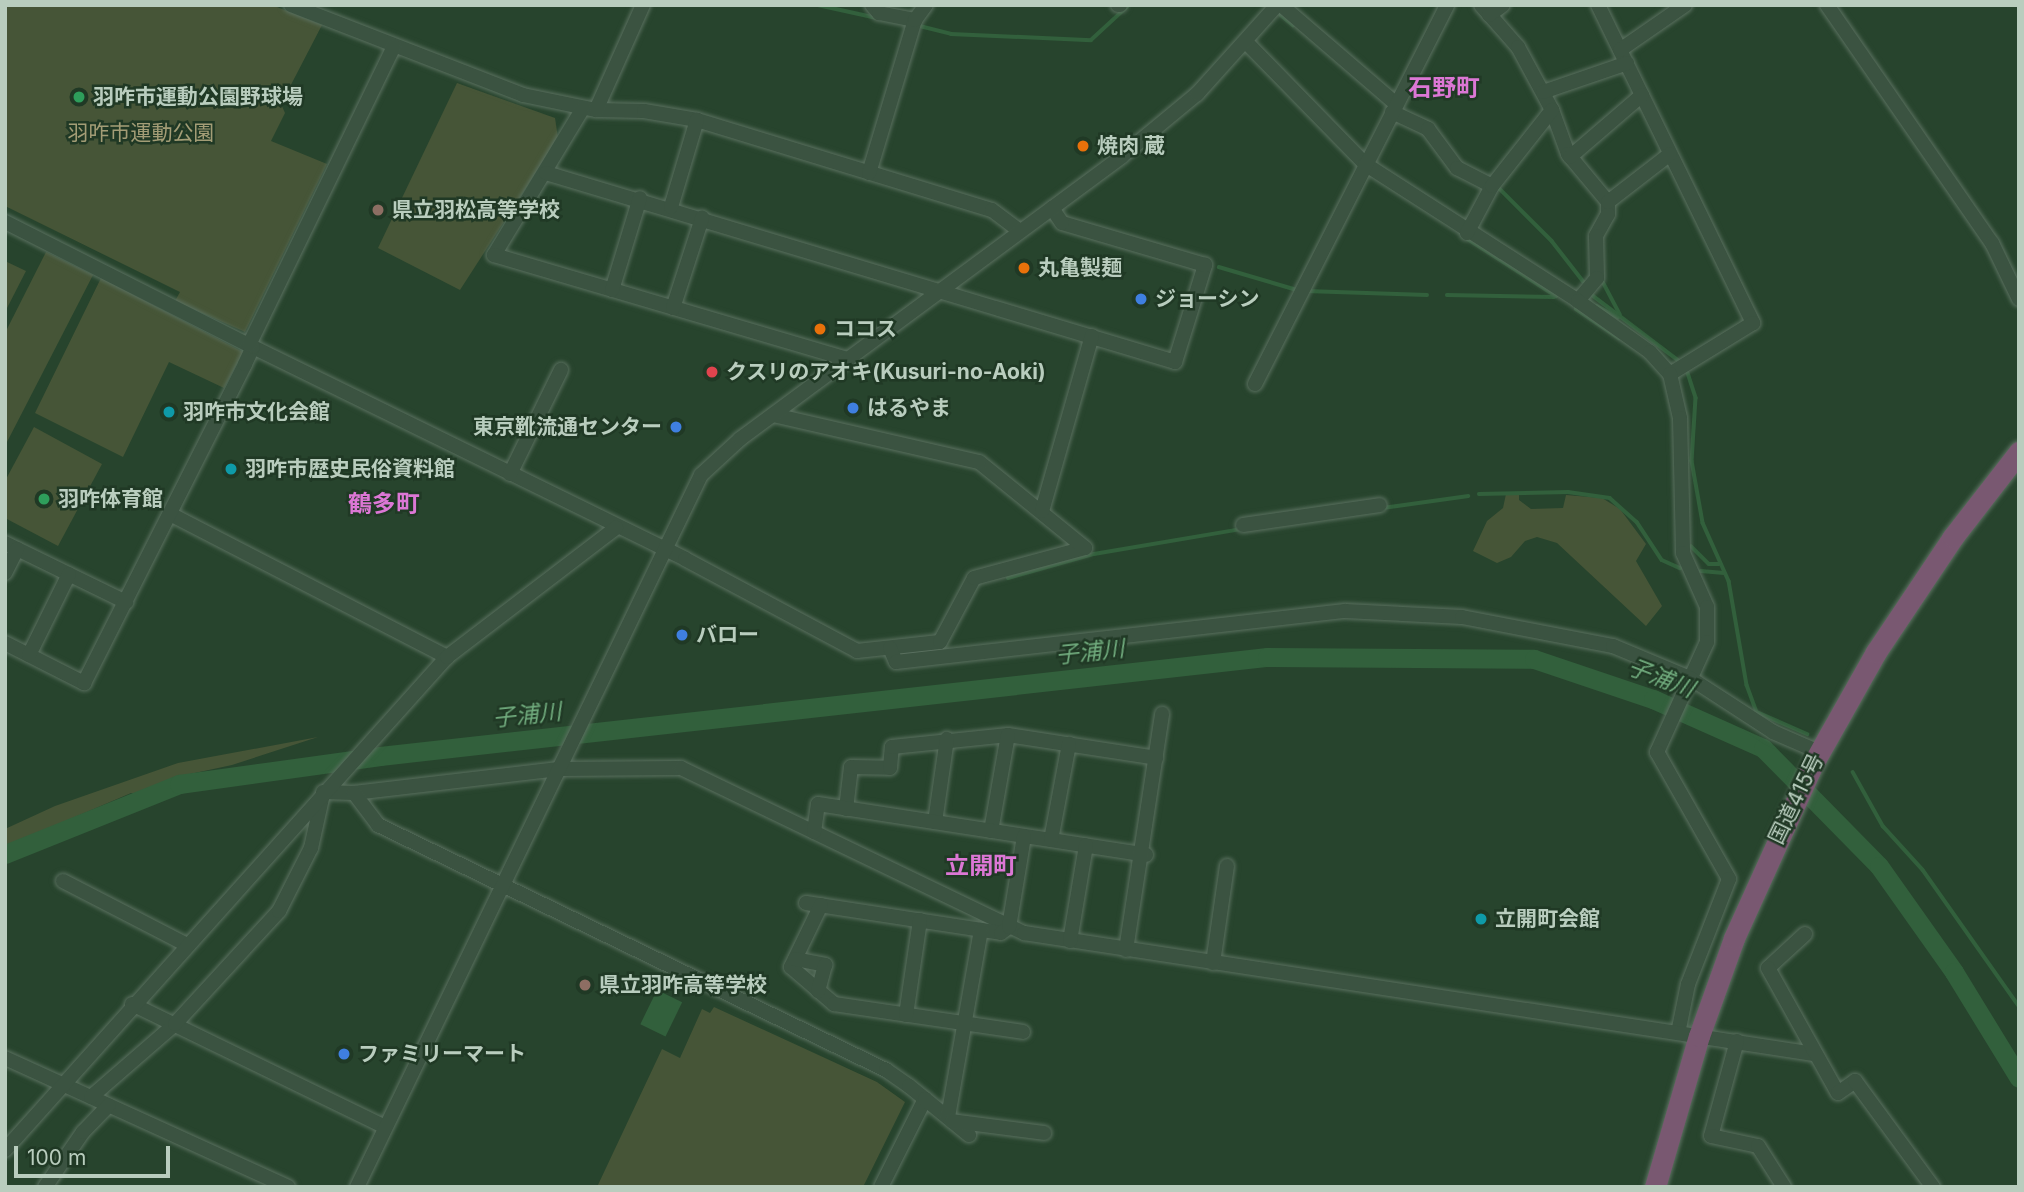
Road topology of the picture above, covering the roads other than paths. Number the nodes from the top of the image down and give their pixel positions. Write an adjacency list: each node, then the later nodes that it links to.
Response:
1 (291, 5): 14 (street)
2 (643, 5): 19 (street)
3 (872, 5): 12 (street)
4 (926, 5): 12 (street)
5 (1279, 5): 13 (street); 18 (street)
6 (1447, 5): 18 (street)
7 (1503, 5): 11 (street)
8 (1598, 5): 15 (street)
9 (1685, 5): 15 (street)
10 (1827, 5): 38 (street)
11 (1485, 10): 16 (street)
12 (915, 20): 26 (street)
13 (1247, 43): 24 (street); 31 (street)
14 (394, 46): 19 (street); 42 (street)
15 (1624, 57): 16 (street); 17 (street)
16 (1543, 92): 20 (street)
17 (1642, 95): 22 (street); 23 (street)
18 (1394, 108): 24 (street); 27 (street)
19 (590, 109): 21 (street); 25 (street)
20 (1552, 110): 23 (street); 27 (street)
21 (697, 120): 26 (street); 30 (street)
22 (1670, 154): 29 (street); 45 (street)
23 (1570, 157): 29 (street)
24 (1365, 164): 35 (street); 46 (street)
25 (547, 173): 28 (street); 37 (street)
26 (869, 173): 34 (street)
27 (1492, 186): 35 (street)
28 (640, 198): 30 (street); 37 (street)
29 (1608, 202): 39 (street)
30 (671, 207): 32 (street)
31 (1052, 208): 34 (street); 41 (street)
32 (702, 218): 36 (street); 40 (street)
33 (5, 222): 42 (street)
34 (1020, 231): 36 (street)
35 (1467, 233): 39 (street)
36 (942, 289): 41 (street); 43 (street)
37 (612, 290): 40 (street)
38 (2019, 299)
39 (1578, 301): 45 (street)
40 (673, 308): 43 (street)
41 (1092, 336): 51 (street)
42 (251, 346): 49 (street); 52 (street)
43 (848, 359): 47 (street)
44 (561, 370): 49 (street)
45 (1670, 374): 64 (street)
46 (1255, 384)
47 (773, 415): 51 (street); 56 (street)
48 (2019, 452): 69 (highway, 国道415号)
49 (510, 474): 54 (street)
50 (1380, 505): 53 (street)
51 (1042, 511): 61 (street)
52 (170, 514): 59 (street); 63 (street)
53 (1243, 525)
54 (616, 528): 56 (street); 63 (street)
55 (11, 546): 57 (street); 58 (street)
56 (665, 551): 61 (street); 71 (street)
57 (5, 573)
58 (69, 574): 59 (street); 62 (street)
59 (126, 603): 62 (street)
60 (5, 643): 62 (street)
61 (890, 648): 64 (street)
62 (29, 655)
63 (447, 657): 72 (street)
64 (1689, 680): 69 (street); 100 (street)
65 (1162, 715): 70 (street)
66 (1008, 735): 67 (street); 68 (street); 76 (street)
67 (947, 740): 74 (street); 75 (street)
68 (1069, 744): 70 (street); 79 (street)
69 (1816, 757): 101 (highway, 国道415号)
70 (1156, 758): 81 (street)
71 (561, 765): 73 (street); 77 (street); 84 (street)
72 (323, 792): 73 (street); 90 (street); 97 (street)
73 (354, 793): 84 (street)
74 (846, 809): 75 (street); 77 (street)
75 (935, 822): 76 (street)
76 (991, 831): 78 (street)
77 (814, 832): 86 (street)
78 (1024, 835): 79 (street); 86 (street)
79 (1051, 840): 80 (street)
80 (1086, 845): 81 (street); 89 (street)
81 (1143, 854): 91 (street)
82 (1227, 866): 93 (street)
83 (63, 881): 90 (street)
84 (504, 884): 107 (street); 110 (street)
85 (920, 920): 87 (street); 92 (street); 96 (street)
86 (1009, 927): 87 (street); 89 (street)
87 (981, 930): 98 (street)
88 (1805, 934): 103 (street)
89 (1070, 941): 91 (street)
90 (185, 944): 95 (street)
91 (1126, 950): 93 (street)
92 (795, 959): 94 (street); 94 (street)
93 (1213, 963): 100 (street)
94 (818, 991): 96 (street)
95 (132, 1004): 97 (street); 105 (street)
96 (906, 1015): 98 (street)
97 (176, 1024): 106 (street); 110 (street)
98 (964, 1024): 99 (street); 109 (street)
99 (1023, 1032)
100 (1678, 1033): 101 (street)
101 (1699, 1036): 102 (street); 118 (highway, 国道415号)
102 (1737, 1041): 103 (street); 119 (street)
103 (1814, 1054): 120 (street)
104 (9, 1060): 105 (street)
105 (62, 1084): 106 (street); 113 (street)
106 (91, 1097): 108 (street)
107 (925, 1099): 109 (street); 117 (street)
108 (109, 1105): 114 (street); 115 (street)
109 (950, 1119): 111 (street); 112 (street)
110 (385, 1127): 116 (street)
111 (1044, 1133)
112 (969, 1135)
113 (5, 1150)
114 (45, 1187)
115 (288, 1187)
116 (357, 1187)
117 (881, 1187)
118 (1655, 1187)
119 (1784, 1187)
120 (1933, 1187)

